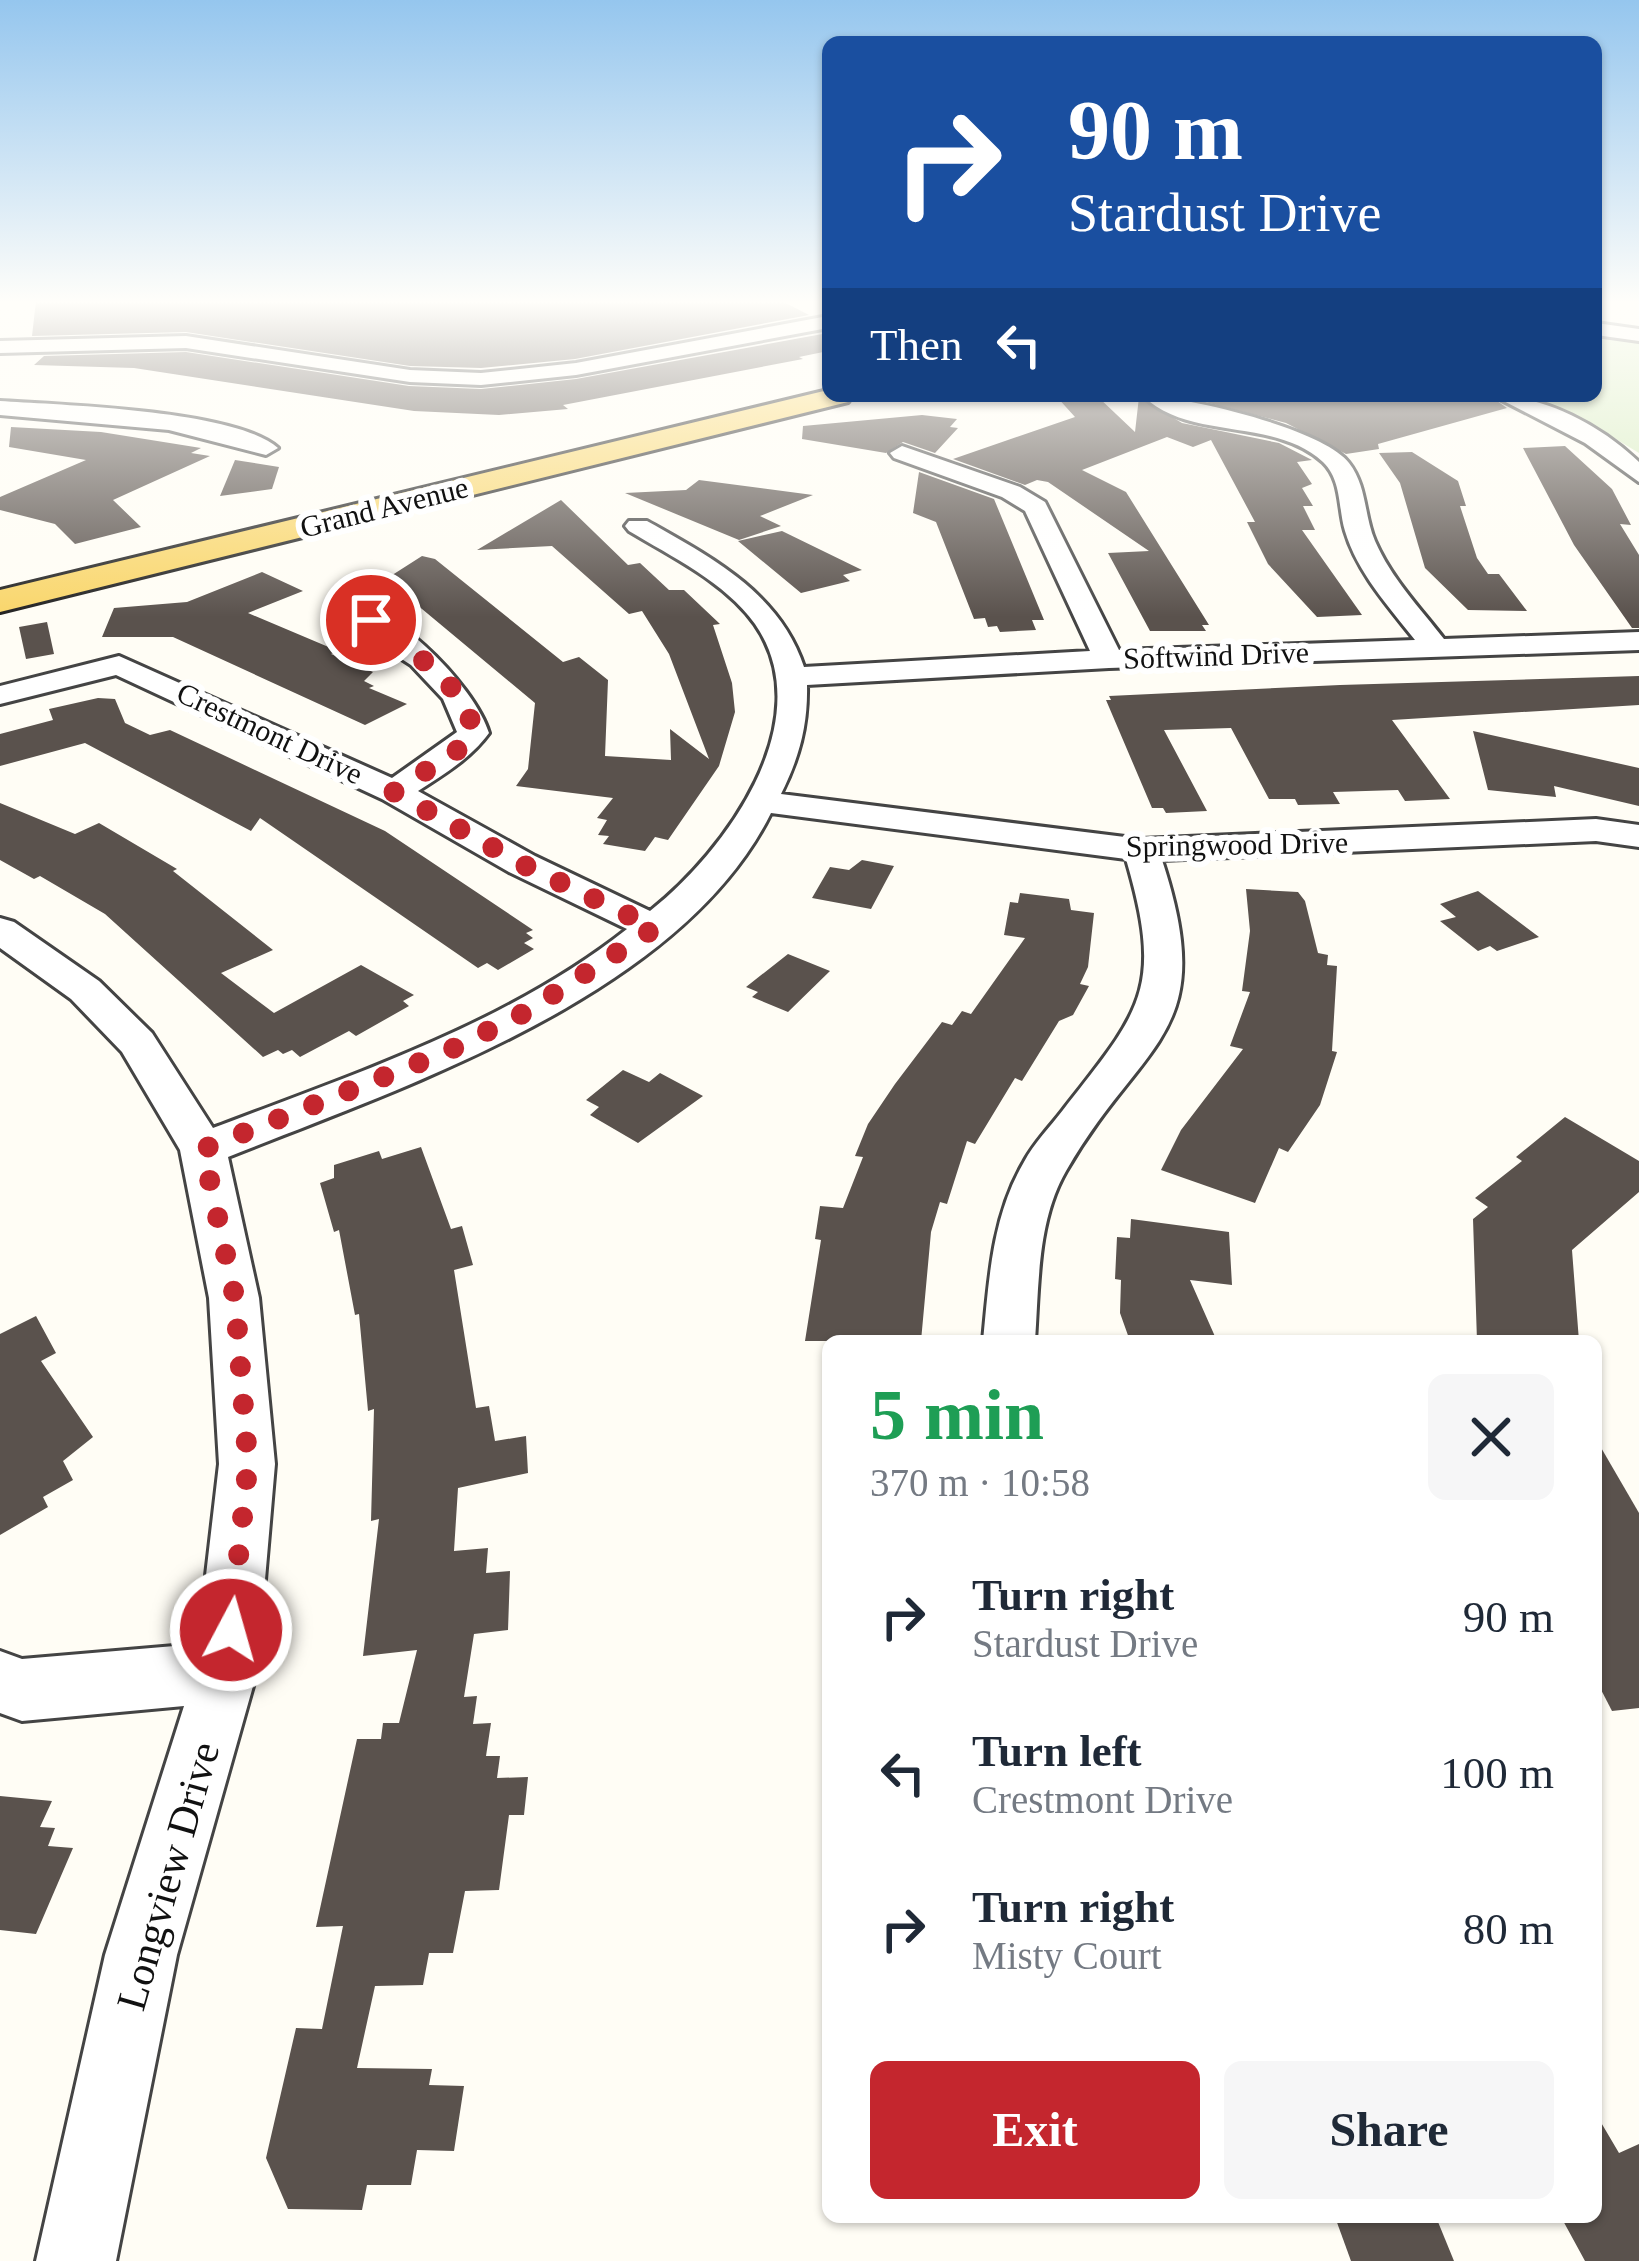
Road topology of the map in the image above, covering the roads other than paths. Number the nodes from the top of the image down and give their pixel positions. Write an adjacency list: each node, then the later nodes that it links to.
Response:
1 (718, 407): 10 (main road, Grand Avenue)
2 (795, 407): 11 (main road, Grand Avenue)
3 (1179, 407): 14 (street)
4 (1531, 407): 8 (street)
5 (0, 408): 6 (street)
6 (266, 448)
7 (902, 452): 15 (street)
8 (1639, 475)
9 (638, 526): 16 (street)
10 (0, 579)
11 (0, 601)
12 (340, 610): 18 (street)
13 (1639, 641): 14 (street, Softwind Drive)
14 (1436, 648): 15 (street, Softwind Drive)
15 (1108, 659): 16 (street, Softwind Drive)
16 (793, 677): 19 (street)
17 (0, 694): 18 (street, Crestmont Drive)
18 (394, 792): 22 (street, Crestmont Drive)
19 (766, 802): 21 (street, Springwood Drive); 22 (street)
20 (1639, 836): 21 (street, Springwood Drive)
21 (1141, 850): 25 (street)
22 (655, 928): 24 (street)
23 (0, 930): 24 (street, Longview Drive)
24 (203, 1149): 26 (street, Longview Drive)
25 (1009, 1335)
26 (226, 1672): 27 (street); 28 (street, Longview Drive)
27 (0, 1682)
28 (76, 2261)

